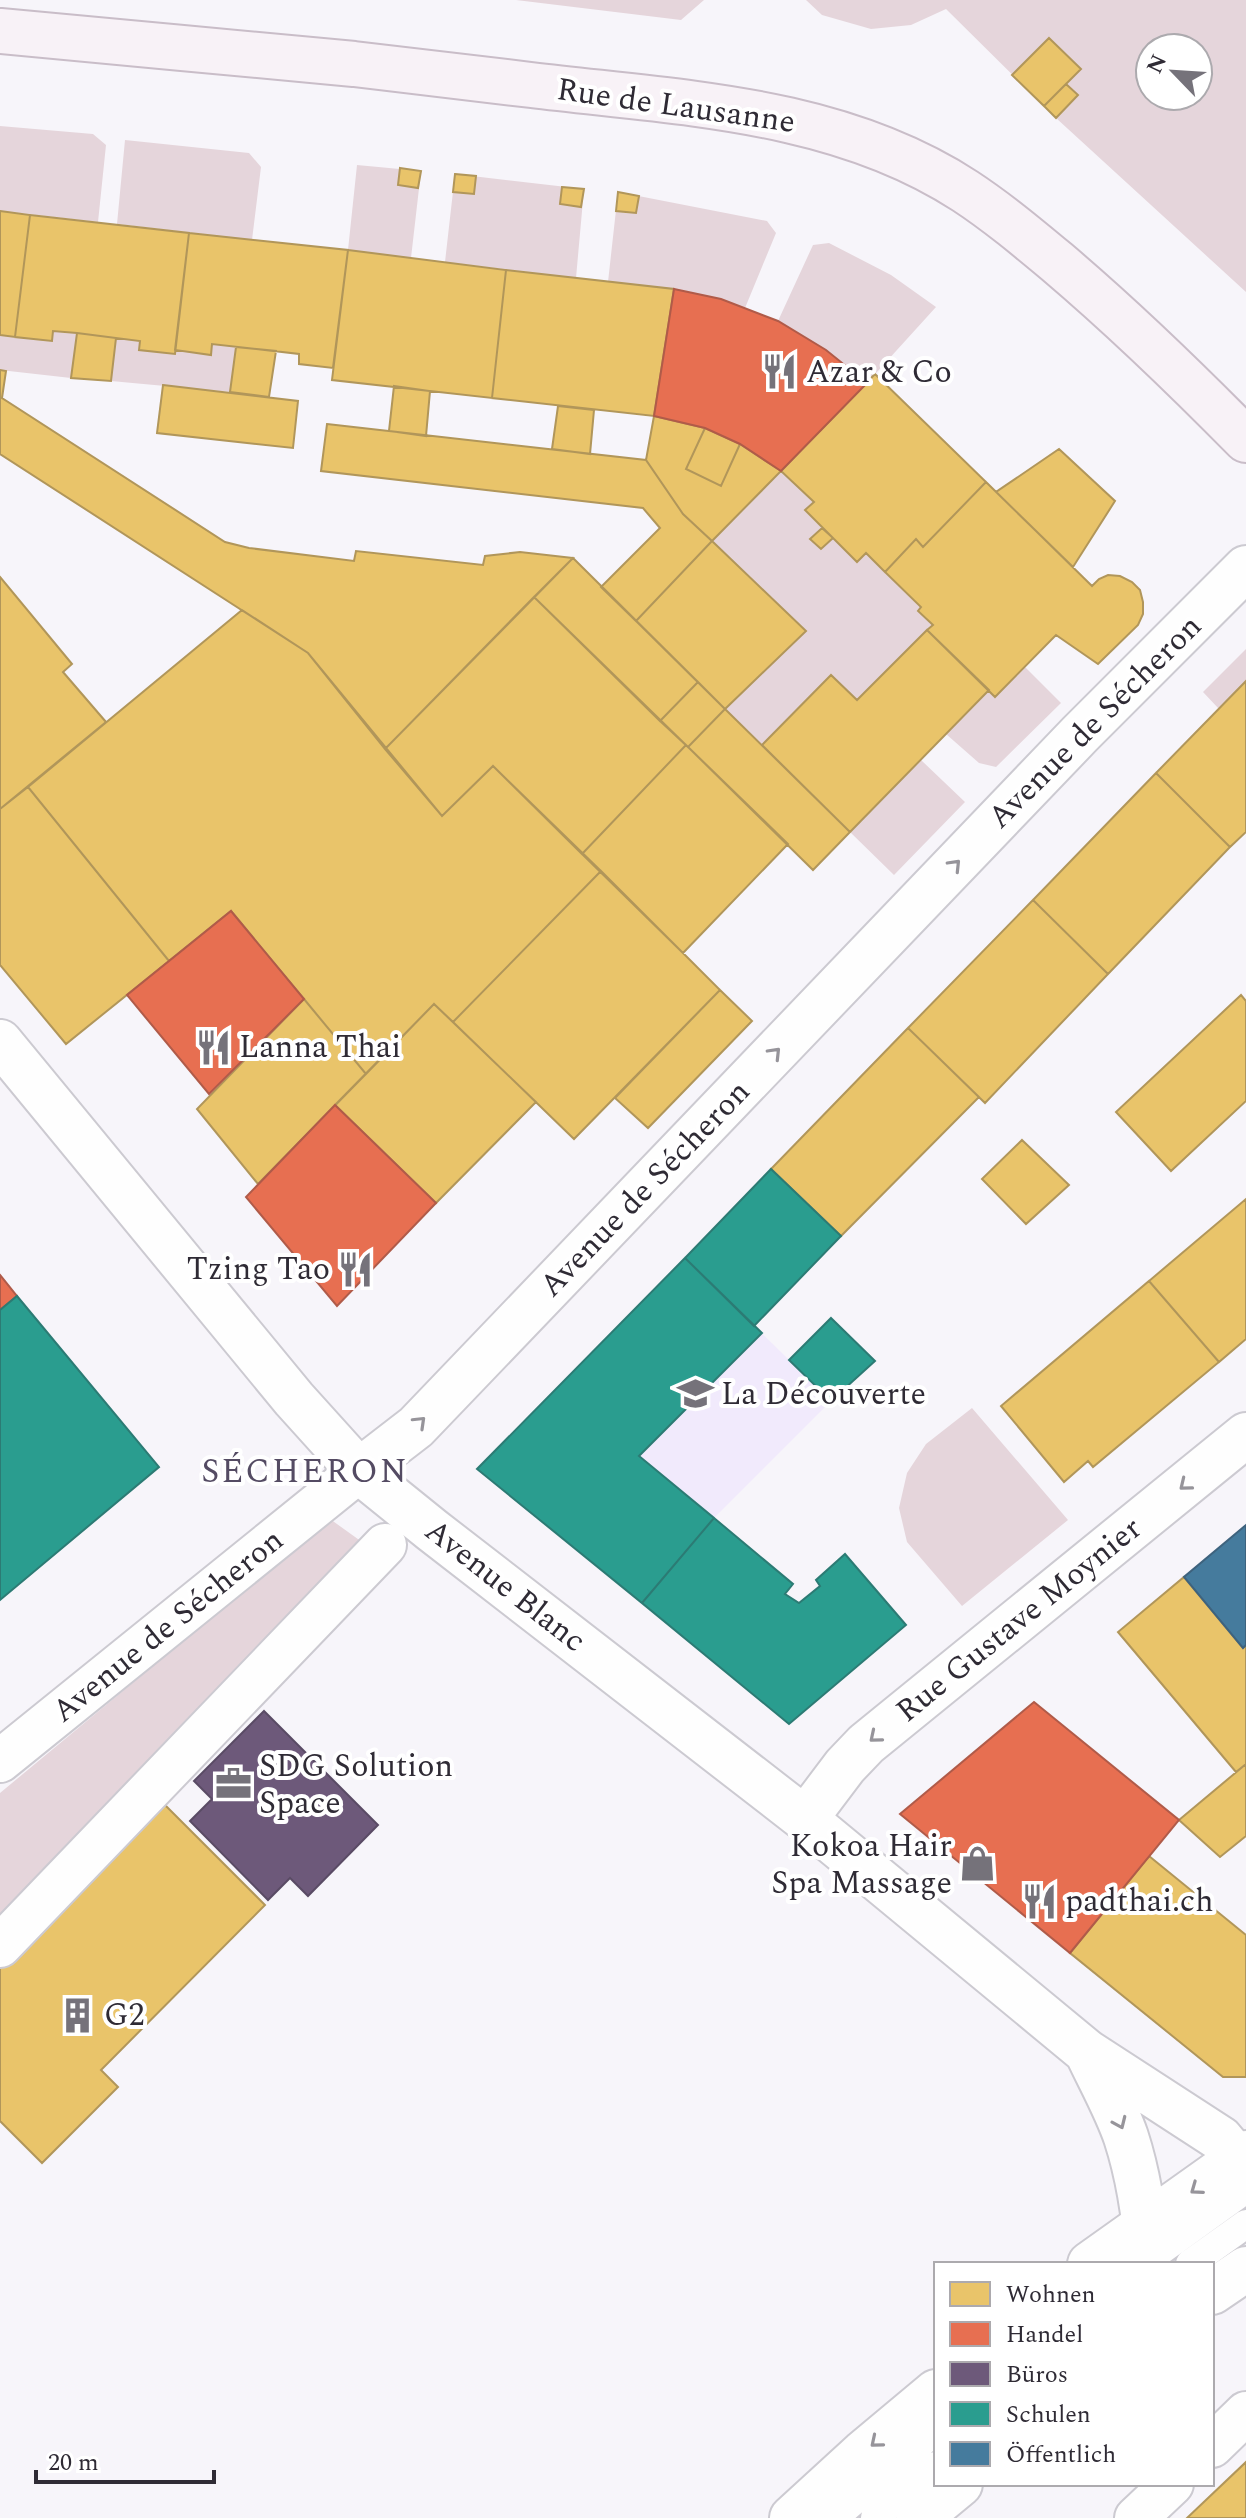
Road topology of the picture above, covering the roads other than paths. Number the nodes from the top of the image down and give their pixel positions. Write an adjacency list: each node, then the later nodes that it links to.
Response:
1 (0, 31): 2 (main road, Rue de Lausanne)
2 (1246, 440)
3 (1246, 568): 6 (street, Avenue de Sécheron, one-way to 3)
4 (0, 1042): 6 (street, Avenue Blanc)
5 (1246, 1435): 9 (street, Rue Gustave Moynier, one-way to 9)
6 (359, 1471): 8 (street, Avenue de Sécheron); 9 (street, Avenue Blanc)
7 (385, 1545): 10 (street)
8 (0, 1761)
9 (805, 1819): 11 (street, Avenue Blanc)
10 (0, 1946)
11 (1087, 2052): 12 (street, Avenue Blanc); 14 (street, Avenue Blanc, one-way to 14)
12 (1244, 2167): 14 (street, one-way to 14)
13 (1246, 2224): 14 (lane)
14 (1157, 2253): 15 (street)
15 (1102, 2262)
16 (1246, 2269): 17 (street)
17 (1214, 2291)
18 (934, 2394): 25 (street, one-way to 25)
19 (1246, 2413): 21 (street)
20 (934, 2432): 26 (lane)
21 (1214, 2444)
22 (934, 2468): 27 (lane)
23 (958, 2486): 28 (street)
24 (1170, 2486): 29 (street)
25 (792, 2518)
26 (834, 2518)
27 (875, 2518)
28 (919, 2518)
29 (1136, 2518)

